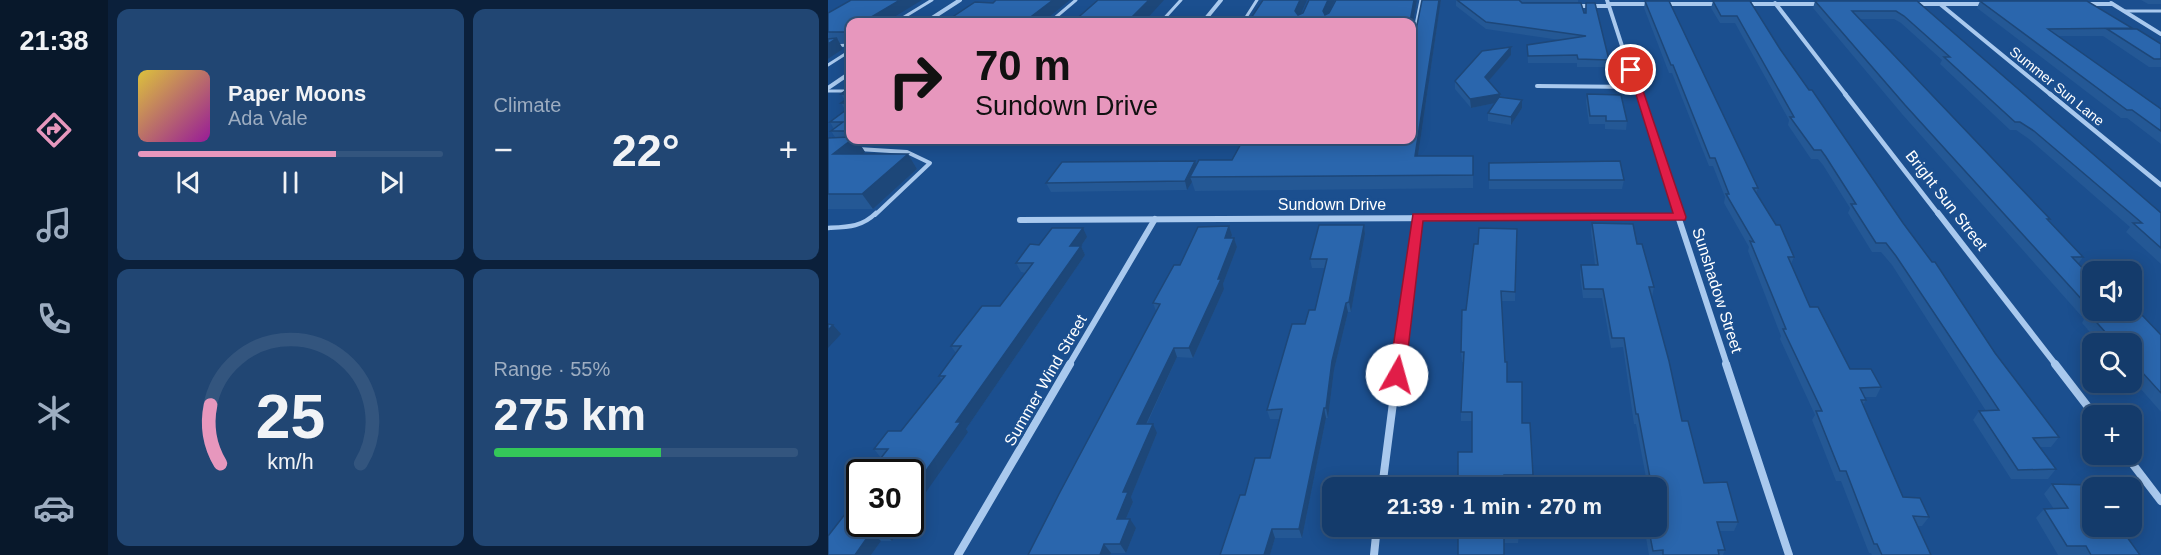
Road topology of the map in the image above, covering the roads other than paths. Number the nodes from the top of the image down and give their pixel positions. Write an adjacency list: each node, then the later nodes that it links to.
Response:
1 (932, 0): 22 (lane)
2 (960, 0): 23 (street)
3 (1076, 0): 24 (lane)
4 (1181, 0): 25 (lane)
5 (1221, 0): 26 (street)
6 (1257, 0): 27 (lane)
7 (1421, 0): 28 (lane)
8 (2105, 0): 18 (street)
9 (1608, 3): 11 (street); 19 (street); 36 (street, Sunshadow Street)
10 (1775, 3): 12 (street); 13 (street); 46 (street, Bright Sun Street)
11 (1728, 4)
12 (1740, 4)
13 (1822, 4)
14 (1904, 4): 15 (street)
15 (1939, 4): 16 (street); 40 (street, Summer Sun Lane)
16 (1997, 4)
17 (2078, 4): 18 (street)
18 (2112, 4): 20 (street)
19 (1565, 6)
20 (2124, 11): 21 (lane); 29 (street)
21 (2161, 11)
22 (903, 18)
23 (932, 18)
24 (1055, 18)
25 (1165, 18)
26 (1206, 18)
27 (1246, 18)
28 (1416, 25)
29 (2161, 34)
30 (846, 45): 31 (lane)
31 (828, 46)
32 (846, 54): 33 (lane)
33 (828, 65)
34 (846, 76): 37 (street)
35 (1537, 86): 36 (street)
36 (1637, 87): 42 (street, Sunshadow Street)
37 (828, 89): 38 (lane)
38 (846, 91)
39 (847, 149): 45 (lane)
40 (2161, 185)
41 (1418, 217): 42 (street, Sundown Drive); 44 (street, Sundown Drive); 48 (street)
42 (1680, 217): 53 (street, Sunshadow Street)
43 (1020, 219): 44 (street, Sundown Drive)
44 (1155, 219): 51 (street, Summer Wind Street)
45 (828, 228)
46 (2086, 405)
47 (2133, 465): 49 (street)
48 (1383, 477)
49 (2161, 501)
50 (1376, 537): 52 (street)
51 (958, 555)
52 (1374, 555)
53 (1789, 555)

